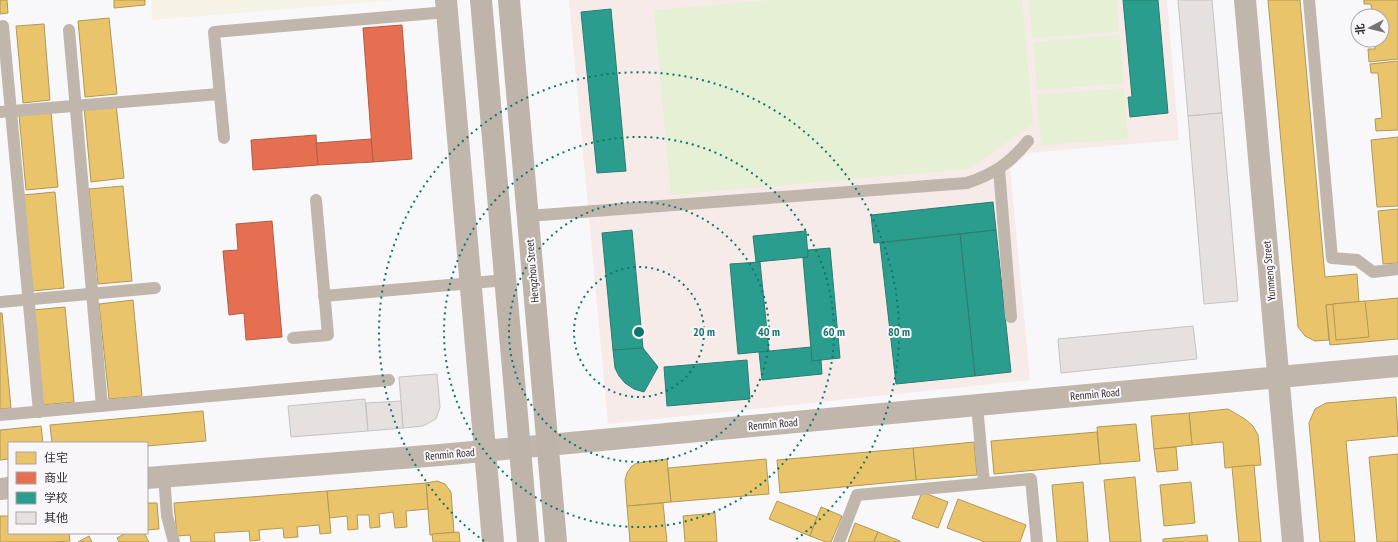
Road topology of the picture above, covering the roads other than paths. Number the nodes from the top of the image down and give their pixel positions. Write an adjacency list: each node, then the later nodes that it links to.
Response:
1 (481, 0): 17 (main road)
2 (509, 0): 15 (main road, Hengzhou Street)
3 (1245, 0): 27 (street, Yunmeng Street)
4 (1309, 0): 16 (lane)
5 (446, 6): 8 (lane); 18 (street)
6 (3, 26): 10 (lane)
7 (69, 30): 9 (lane)
8 (219, 94): 9 (lane); 11 (lane)
9 (76, 106): 10 (lane); 20 (lane)
10 (5, 112): 22 (lane)
11 (224, 138)
12 (1028, 141): 13 (lane)
13 (999, 169): 15 (lane); 24 (lane)
14 (316, 200): 21 (lane)
15 (528, 216): 33 (main road, Hengzhou Street)
16 (1398, 270)
17 (506, 280): 18 (lane); 34 (main road)
18 (470, 283): 21 (lane); 35 (street)
19 (155, 288): 20 (lane)
20 (92, 294): 22 (lane); 30 (lane)
21 (324, 296): 25 (lane)
22 (28, 300): 23 (lane); 31 (lane)
23 (0, 302)
24 (1011, 317)
25 (293, 338)
26 (1398, 366): 27 (street, Renmin Road)
27 (1278, 377): 29 (street, Renmin Road); 44 (street, Yunmeng Street)
28 (389, 380): 30 (lane)
29 (977, 405): 33 (street, Renmin Road); 37 (lane)
30 (102, 406): 31 (lane)
31 (39, 412): 32 (lane)
32 (0, 415)
33 (548, 445): 34 (street, Renmin Road); 41 (main road, Hengzhou Street)
34 (520, 448): 35 (street, Renmin Road); 40 (main road)
35 (485, 451): 36 (street, Renmin Road); 39 (street)
36 (155, 477): 38 (lane)
37 (984, 484): 42 (lane); 43 (lane)
38 (174, 542)
39 (493, 542)
40 (528, 542)
41 (556, 542)
42 (839, 542)
43 (1036, 542)
44 (1293, 542)

